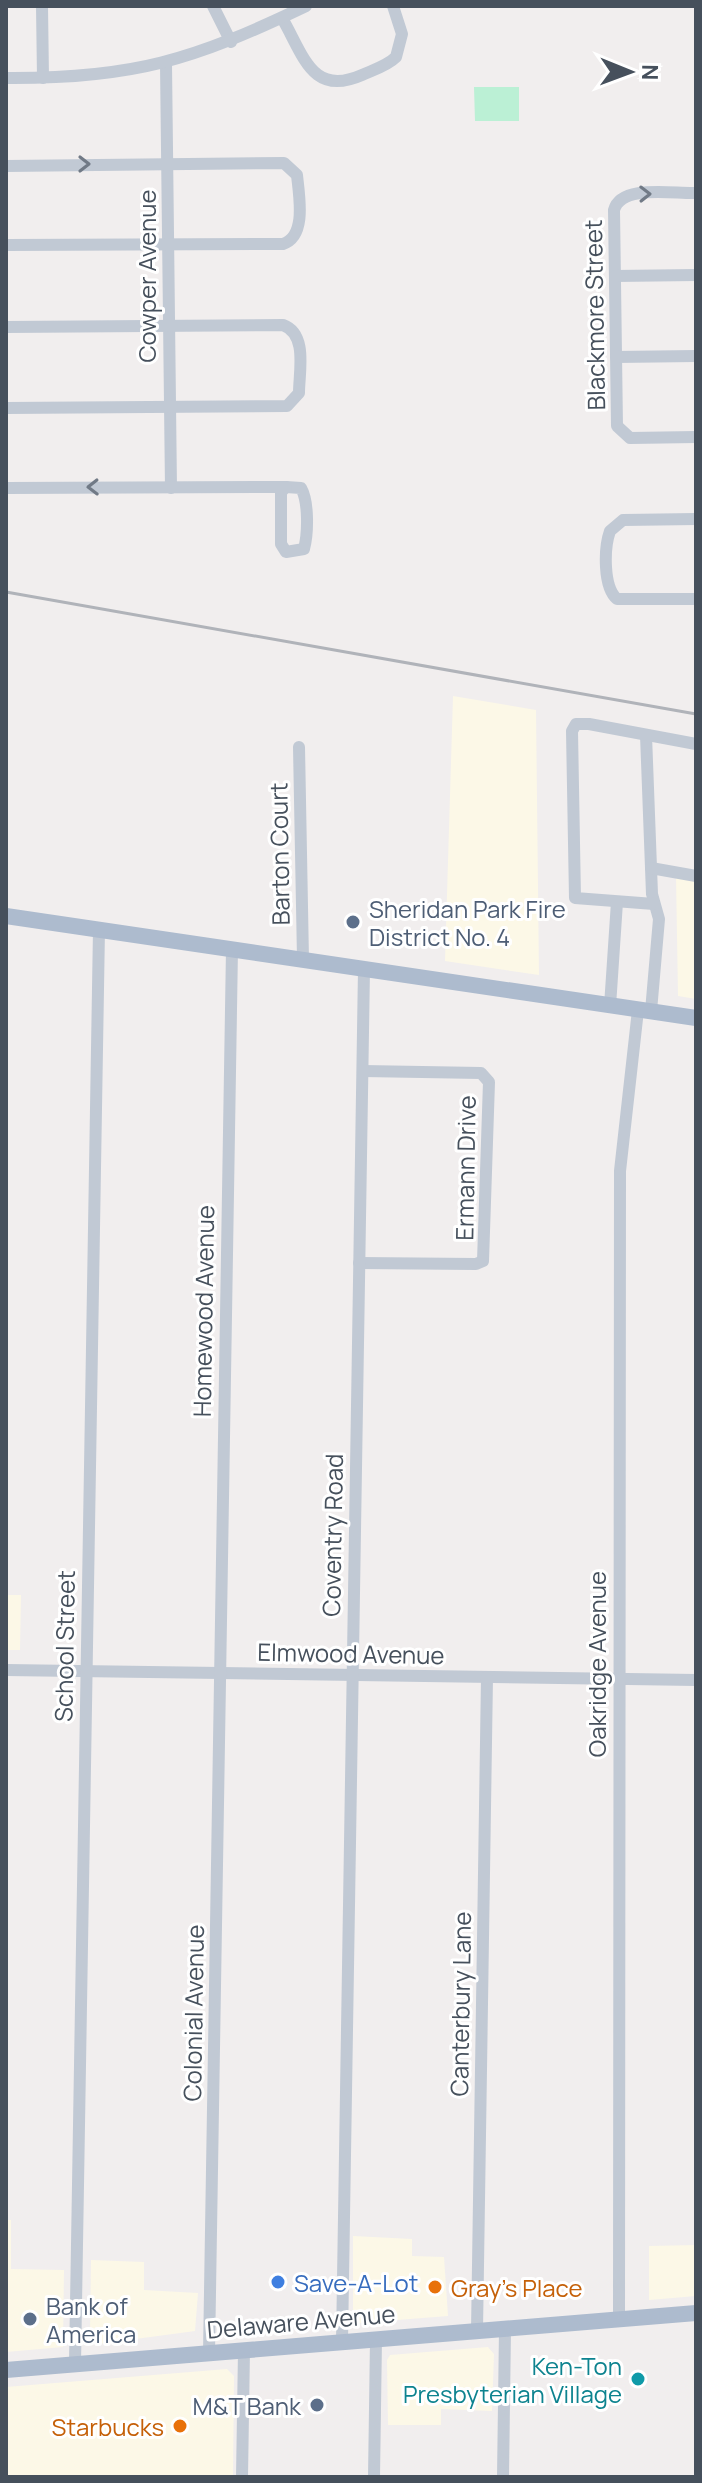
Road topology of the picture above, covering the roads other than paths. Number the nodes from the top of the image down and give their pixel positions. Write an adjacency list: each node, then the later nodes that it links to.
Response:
1 (42, 6): 9 (street)
2 (213, 6): 6 (street)
3 (306, 6): 5 (street)
4 (393, 6): 5 (street)
5 (282, 18): 6 (street)
6 (231, 42): 7 (street)
7 (166, 64): 9 (street); 10 (street, Cowper Avenue)
8 (6, 78): 9 (street)
9 (43, 78)
10 (167, 164): 11 (street, one-way to 10); 14 (street, Cowper Avenue); 14 (street)
11 (6, 166)
12 (696, 193): 16 (street, Blackmore Street, one-way to 12)
13 (6, 245): 14 (street)
14 (167, 245): 18 (street, Cowper Avenue)
15 (696, 275): 16 (street)
16 (615, 276): 20 (street, Blackmore Street)
17 (6, 327): 18 (street)
18 (168, 327): 22 (street, Cowper Avenue); 22 (street)
19 (696, 356): 20 (street)
20 (616, 357): 23 (street, Blackmore Street)
21 (6, 408): 22 (street)
22 (168, 408): 26 (street, Cowper Avenue)
23 (696, 437)
24 (286, 487): 24 (street); 26 (street)
25 (6, 488): 26 (street, one-way to 25)
26 (171, 488)
27 (696, 519): 28 (street)
28 (696, 599)
29 (646, 735): 30 (street); 32 (street, Oakridge Avenue); 34 (street)
30 (696, 744)
31 (299, 747): 39 (street, Barton Court)
32 (651, 868): 33 (street); 35 (street, Oakridge Avenue)
33 (696, 876)
34 (617, 902): 35 (street); 41 (street)
35 (654, 904): 42 (street, Oakridge Avenue)
36 (6, 916): 37 (main road)
37 (99, 929): 38 (main road); 47 (street, School Street)
38 (232, 949): 39 (main road); 48 (street, Homewood Avenue)
39 (303, 959): 40 (main road)
40 (364, 969): 41 (main road); 44 (street, Coventry Road)
41 (610, 1006): 42 (main road)
42 (644, 1010): 43 (main road); 51 (street, Oakridge Avenue)
43 (696, 1018)
44 (363, 1071): 45 (street, Coventry Road); 45 (street, Ermann Drive)
45 (359, 1263): 49 (street, Coventry Road)
46 (6, 1670): 47 (street, Elmwood Avenue)
47 (86, 1671): 48 (street, Elmwood Avenue); 61 (street, School Street)
48 (220, 1673): 49 (street, Elmwood Avenue); 60 (street, Colonial Avenue)
49 (352, 1675): 50 (street, Elmwood Avenue); 58 (street, Coventry Road)
50 (487, 1677): 51 (street, Elmwood Avenue); 56 (street, Canterbury Lane)
51 (618, 1678): 52 (street, Elmwood Avenue); 54 (street, Oakridge Avenue)
52 (696, 1680)
53 (696, 2313): 54 (main road, Delaware Avenue)
54 (619, 2320): 55 (main road, Delaware Avenue)
55 (505, 2329): 56 (main road, Delaware Avenue); 65 (street)
56 (477, 2331): 57 (main road, Delaware Avenue)
57 (376, 2339): 58 (main road, Delaware Avenue); 64 (street)
58 (342, 2342): 59 (main road, Delaware Avenue)
59 (244, 2350): 60 (main road, Delaware Avenue); 63 (street)
60 (209, 2353): 61 (main road, Delaware Avenue)
61 (75, 2364): 62 (main road, Delaware Avenue)
62 (6, 2370)
63 (242, 2477)
64 (374, 2477)
65 (503, 2477)

